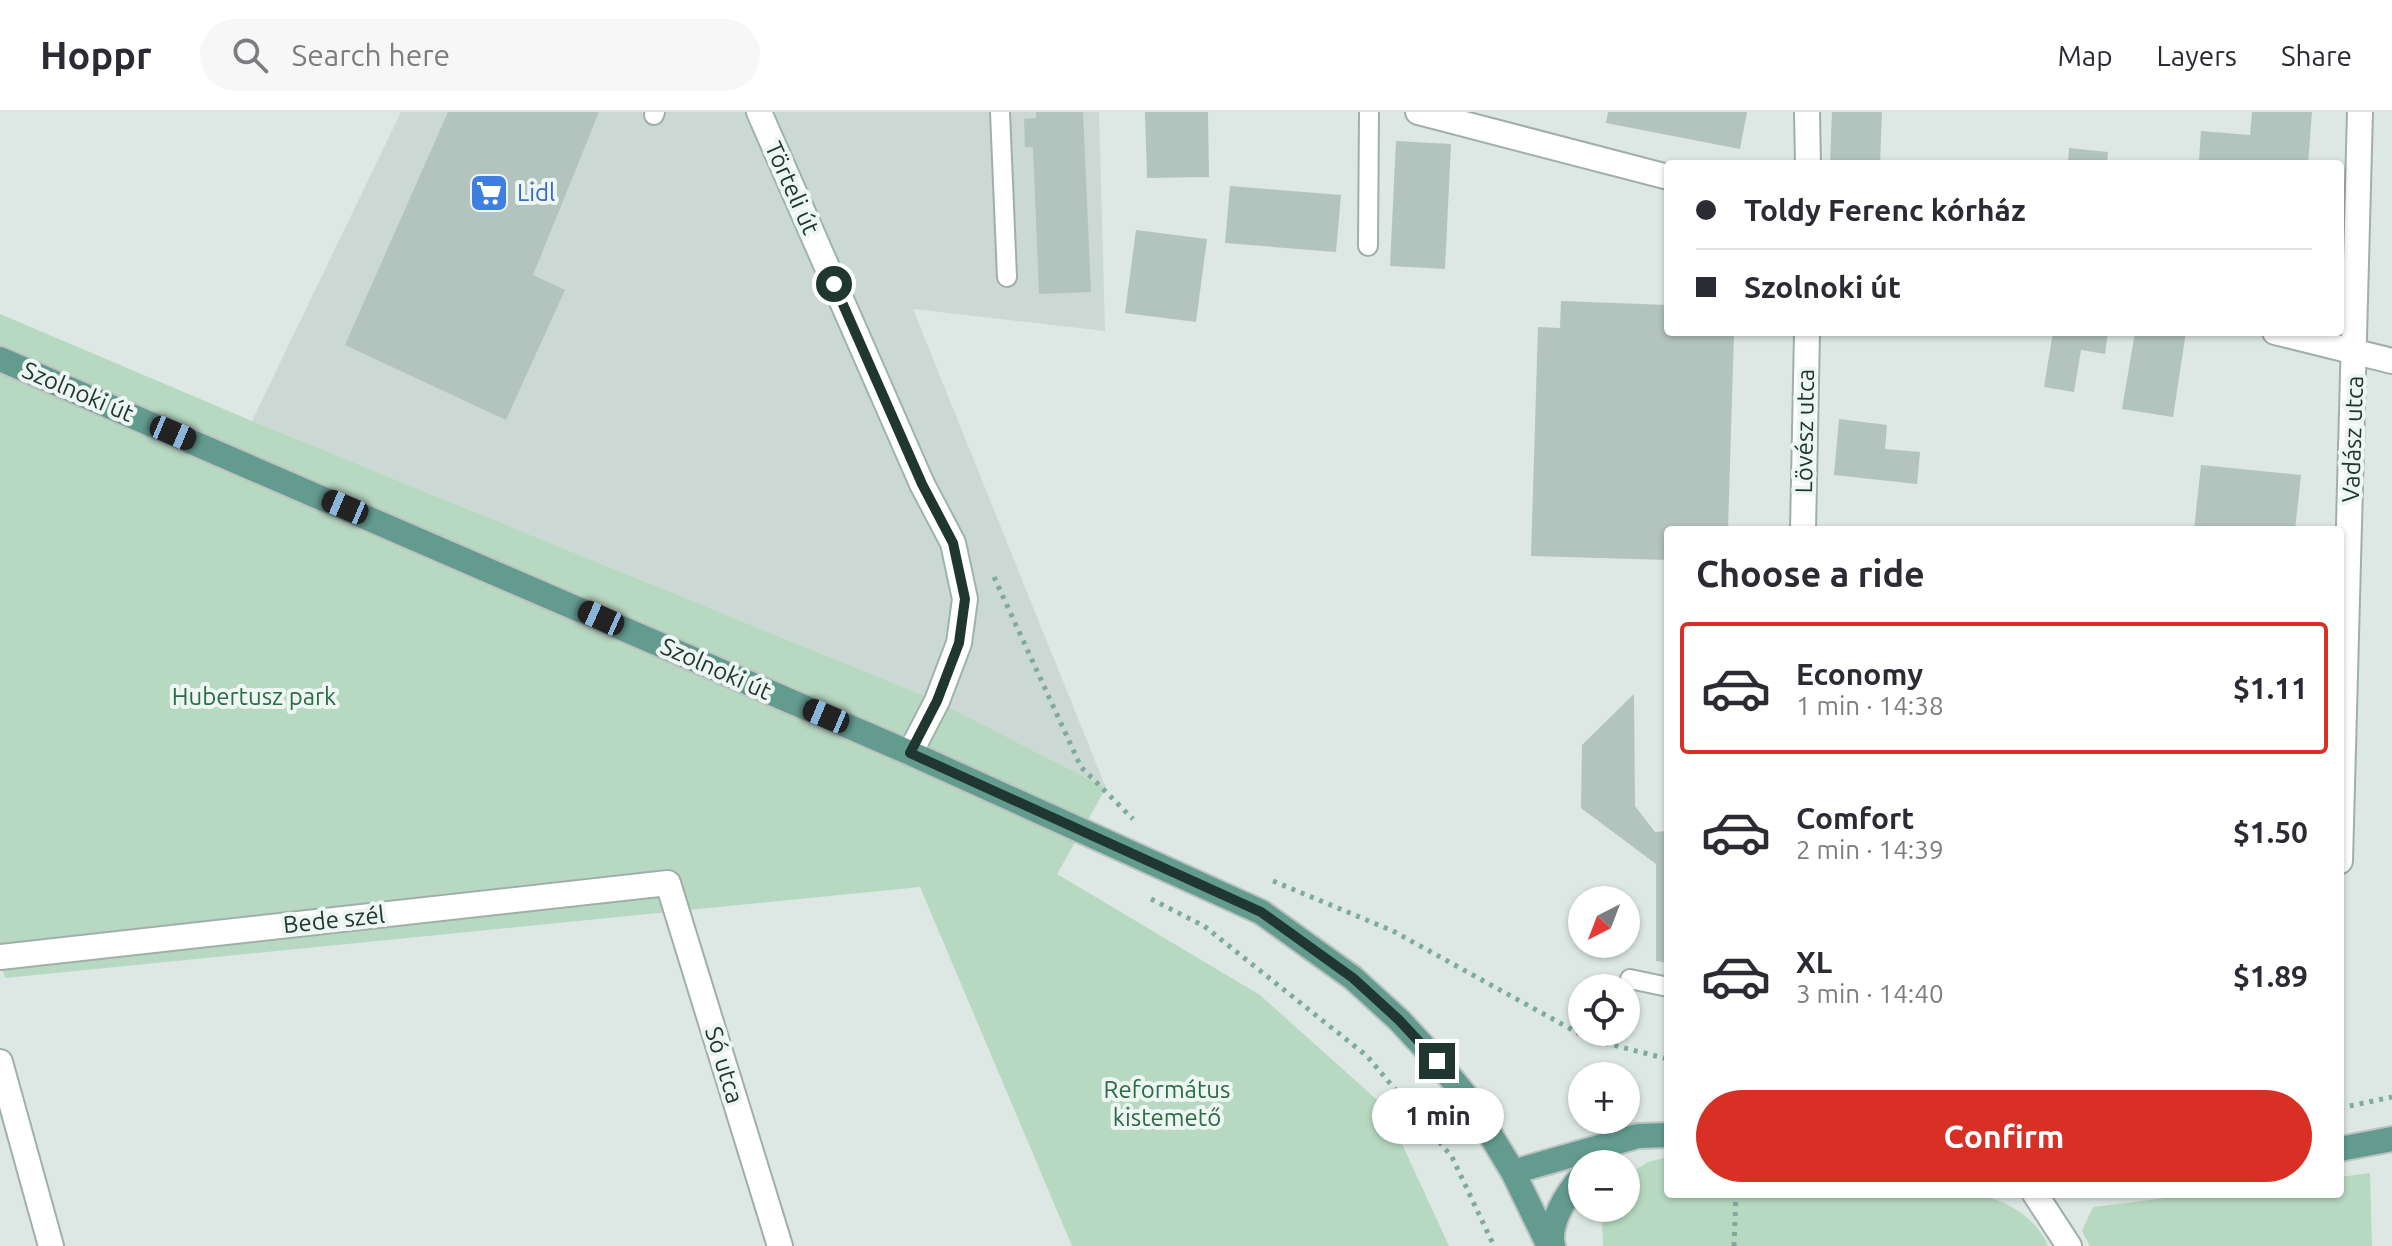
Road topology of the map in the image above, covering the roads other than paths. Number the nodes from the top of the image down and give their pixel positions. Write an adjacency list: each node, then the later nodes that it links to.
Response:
1 (759, 112): 18 (street, Törteli út)
2 (1000, 112): 10 (lane)
3 (1369, 112): 9 (lane)
4 (1418, 112): 8 (street)
5 (1807, 112): 7 (street)
6 (2360, 112): 13 (street, Vadász utca)
7 (1808, 160)
8 (1664, 176)
9 (1368, 246)
10 (1007, 277)
11 (1807, 336): 16 (street, Lövész utca)
12 (2291, 336): 13 (street)
13 (2355, 352): 15 (street); 17 (street, Vadász utca)
14 (0, 359): 18 (main road, Szolnoki út)
15 (2392, 361)
16 (1803, 526)
17 (2344, 725)
18 (910, 753): 29 (main road, Szolnoki út)
19 (668, 883): 20 (street, Bede szél); 33 (street, Só utca)
20 (0, 957)
21 (1640, 981): 22 (lane)
22 (1664, 986)
23 (0, 1062): 32 (street)
24 (1664, 1135): 25 (main road)
25 (1638, 1136): 28 (main road); 29 (main road)
26 (2392, 1139): 27 (main road)
27 (2344, 1148)
28 (1611, 1150)
29 (1513, 1172): 34 (main road, Szolnoki út)
30 (1568, 1195): 34 (main road)
31 (2038, 1198): 35 (street)
32 (51, 1246)
33 (780, 1246)
34 (1551, 1246)
35 (2069, 1246)

